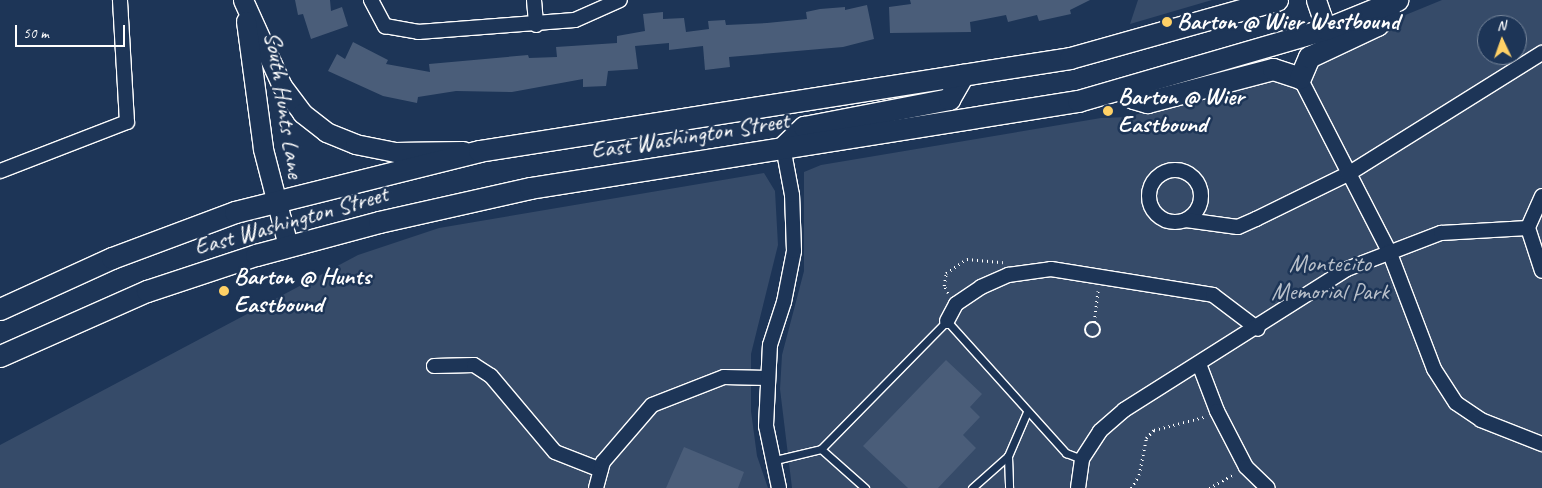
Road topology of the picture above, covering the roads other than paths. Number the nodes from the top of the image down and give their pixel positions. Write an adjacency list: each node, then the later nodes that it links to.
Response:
1 (120, 0): 17 (street)
2 (243, 0): 16 (main road); 20 (main road, South Hunts Lane)
3 (371, 0): 9 (street)
4 (534, 0): 9 (street)
5 (620, 0): 9 (street)
6 (1277, 0): 12 (main road, East Washington Street)
7 (1316, 0): 10 (main road)
8 (1392, 2): 10 (main road, East Washington Street); 13 (main road)
9 (536, 24)
10 (1326, 29): 14 (main road, East Washington Street)
11 (1542, 53): 18 (street)
12 (963, 75): 15 (main road); 16 (main road, East Washington Street)
13 (1300, 78): 14 (main road); 18 (street)
14 (1128, 88): 15 (main road, East Washington Street)
15 (783, 147): 23 (main road, East Washington Street); 32 (street)
16 (479, 151): 20 (main road, East Washington Street)
17 (0, 171)
18 (1348, 174): 21 (street); 24 (street)
19 (1542, 196): 22 (street)
20 (274, 201): 23 (main road, South Hunts Lane); 26 (main road, East Washington Street)
21 (1186, 220)
22 (1528, 228): 24 (street); 25 (street)
23 (288, 246): 29 (main road, East Washington Street)
24 (1389, 251): 28 (street); 34 (street)
25 (1542, 271)
26 (0, 309)
27 (947, 321): 28 (street); 33 (lane); 35 (lane)
28 (1258, 329): 30 (street)
29 (0, 356)
30 (1199, 364): 37 (street); 46 (street)
31 (434, 366): 39 (street)
32 (768, 378): 38 (street); 39 (street)
33 (1027, 412): 36 (lane); 37 (lane)
34 (1542, 444)
35 (821, 449): 38 (lane); 42 (lane)
36 (1008, 456): 43 (lane); 44 (lane)
37 (1082, 459): 45 (street)
38 (772, 461): 41 (street)
39 (601, 470): 40 (street)
40 (596, 488)
41 (779, 488)
42 (865, 488)
43 (972, 488)
44 (1009, 488)
45 (1078, 488)
46 (1268, 488)

